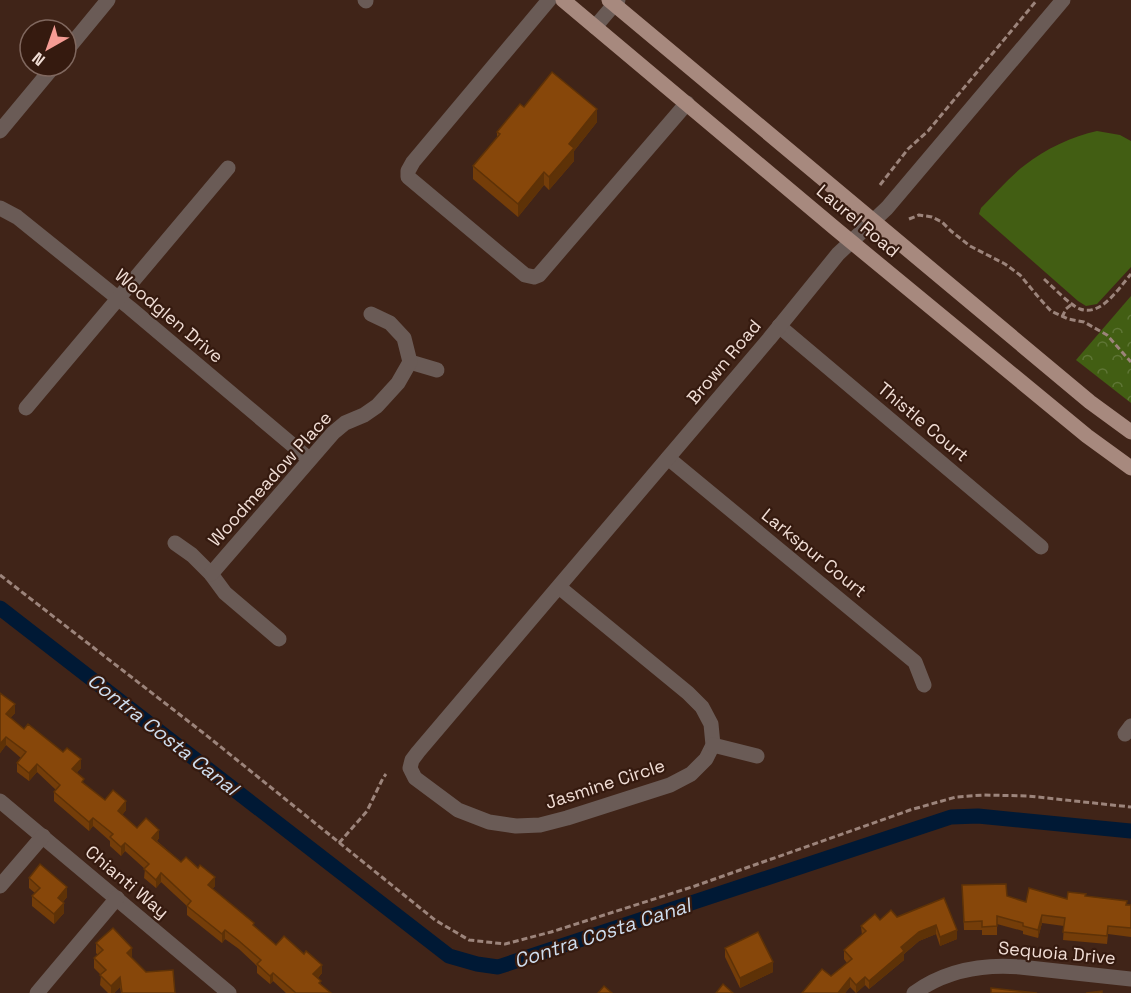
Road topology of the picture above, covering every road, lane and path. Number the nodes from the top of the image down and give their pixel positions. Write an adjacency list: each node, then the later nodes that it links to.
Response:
1 (108, 0): 8 (street)
2 (549, 0): 10 (street)
3 (563, 0): 7 (main road, Laurel Road)
4 (1037, 0): 13 (path)
5 (1063, 0): 16 (street, Brown Road)
6 (614, 2): 7 (street); 16 (main road, Laurel Road)
7 (595, 27): 10 (main road, Laurel Road)
8 (78, 36)
9 (44, 78): 11 (street)
10 (687, 103): 17 (main road, Laurel Road)
11 (0, 131)
12 (228, 168): 20 (street)
13 (880, 185)
14 (0, 208): 20 (street, Woodglen Drive)
15 (909, 219): 23 (path)
16 (873, 222): 17 (street, Brown Road); 29 (main road, Laurel Road)
17 (852, 242): 24 (street, Brown Road); 32 (main road, Laurel Road)
18 (1131, 274): 21 (path)
19 (1044, 279): 21 (path)
20 (119, 299): 28 (street); 31 (street, Woodglen Drive)
21 (1072, 304): 23 (path)
22 (371, 314): 25 (street)
23 (1062, 316): 26 (path)
24 (779, 326): 30 (street, Brown Road); 34 (street, Thistle Court)
25 (410, 362): 27 (street); 31 (street, Woodmeadow Place)
26 (1131, 362)
27 (437, 370)
28 (26, 408)
29 (1131, 432)
30 (668, 458): 36 (street, Brown Road); 38 (street, Larkspur Court)
31 (309, 459): 35 (street, Woodmeadow Place)
32 (1131, 468)
33 (175, 543): 35 (street)
34 (1041, 547)
35 (211, 574): 37 (street)
36 (559, 587): 39 (street); 40 (street, Brown Road)
37 (279, 639)
38 (924, 686)
39 (713, 745): 40 (street, Jasmine Circle); 41 (street)
40 (418, 752)
41 (757, 756)
42 (386, 774): 45 (path)
43 (0, 801): 44 (street, Chianti Way)
44 (42, 836): 46 (street); 47 (street, Chianti Way)
45 (339, 843)
46 (0, 886)
47 (117, 898): 49 (street); 50 (street, Chianti Way)
48 (1131, 979): 51 (street, Sequoia Drive)
49 (40, 992)
50 (229, 993)
51 (914, 993)

